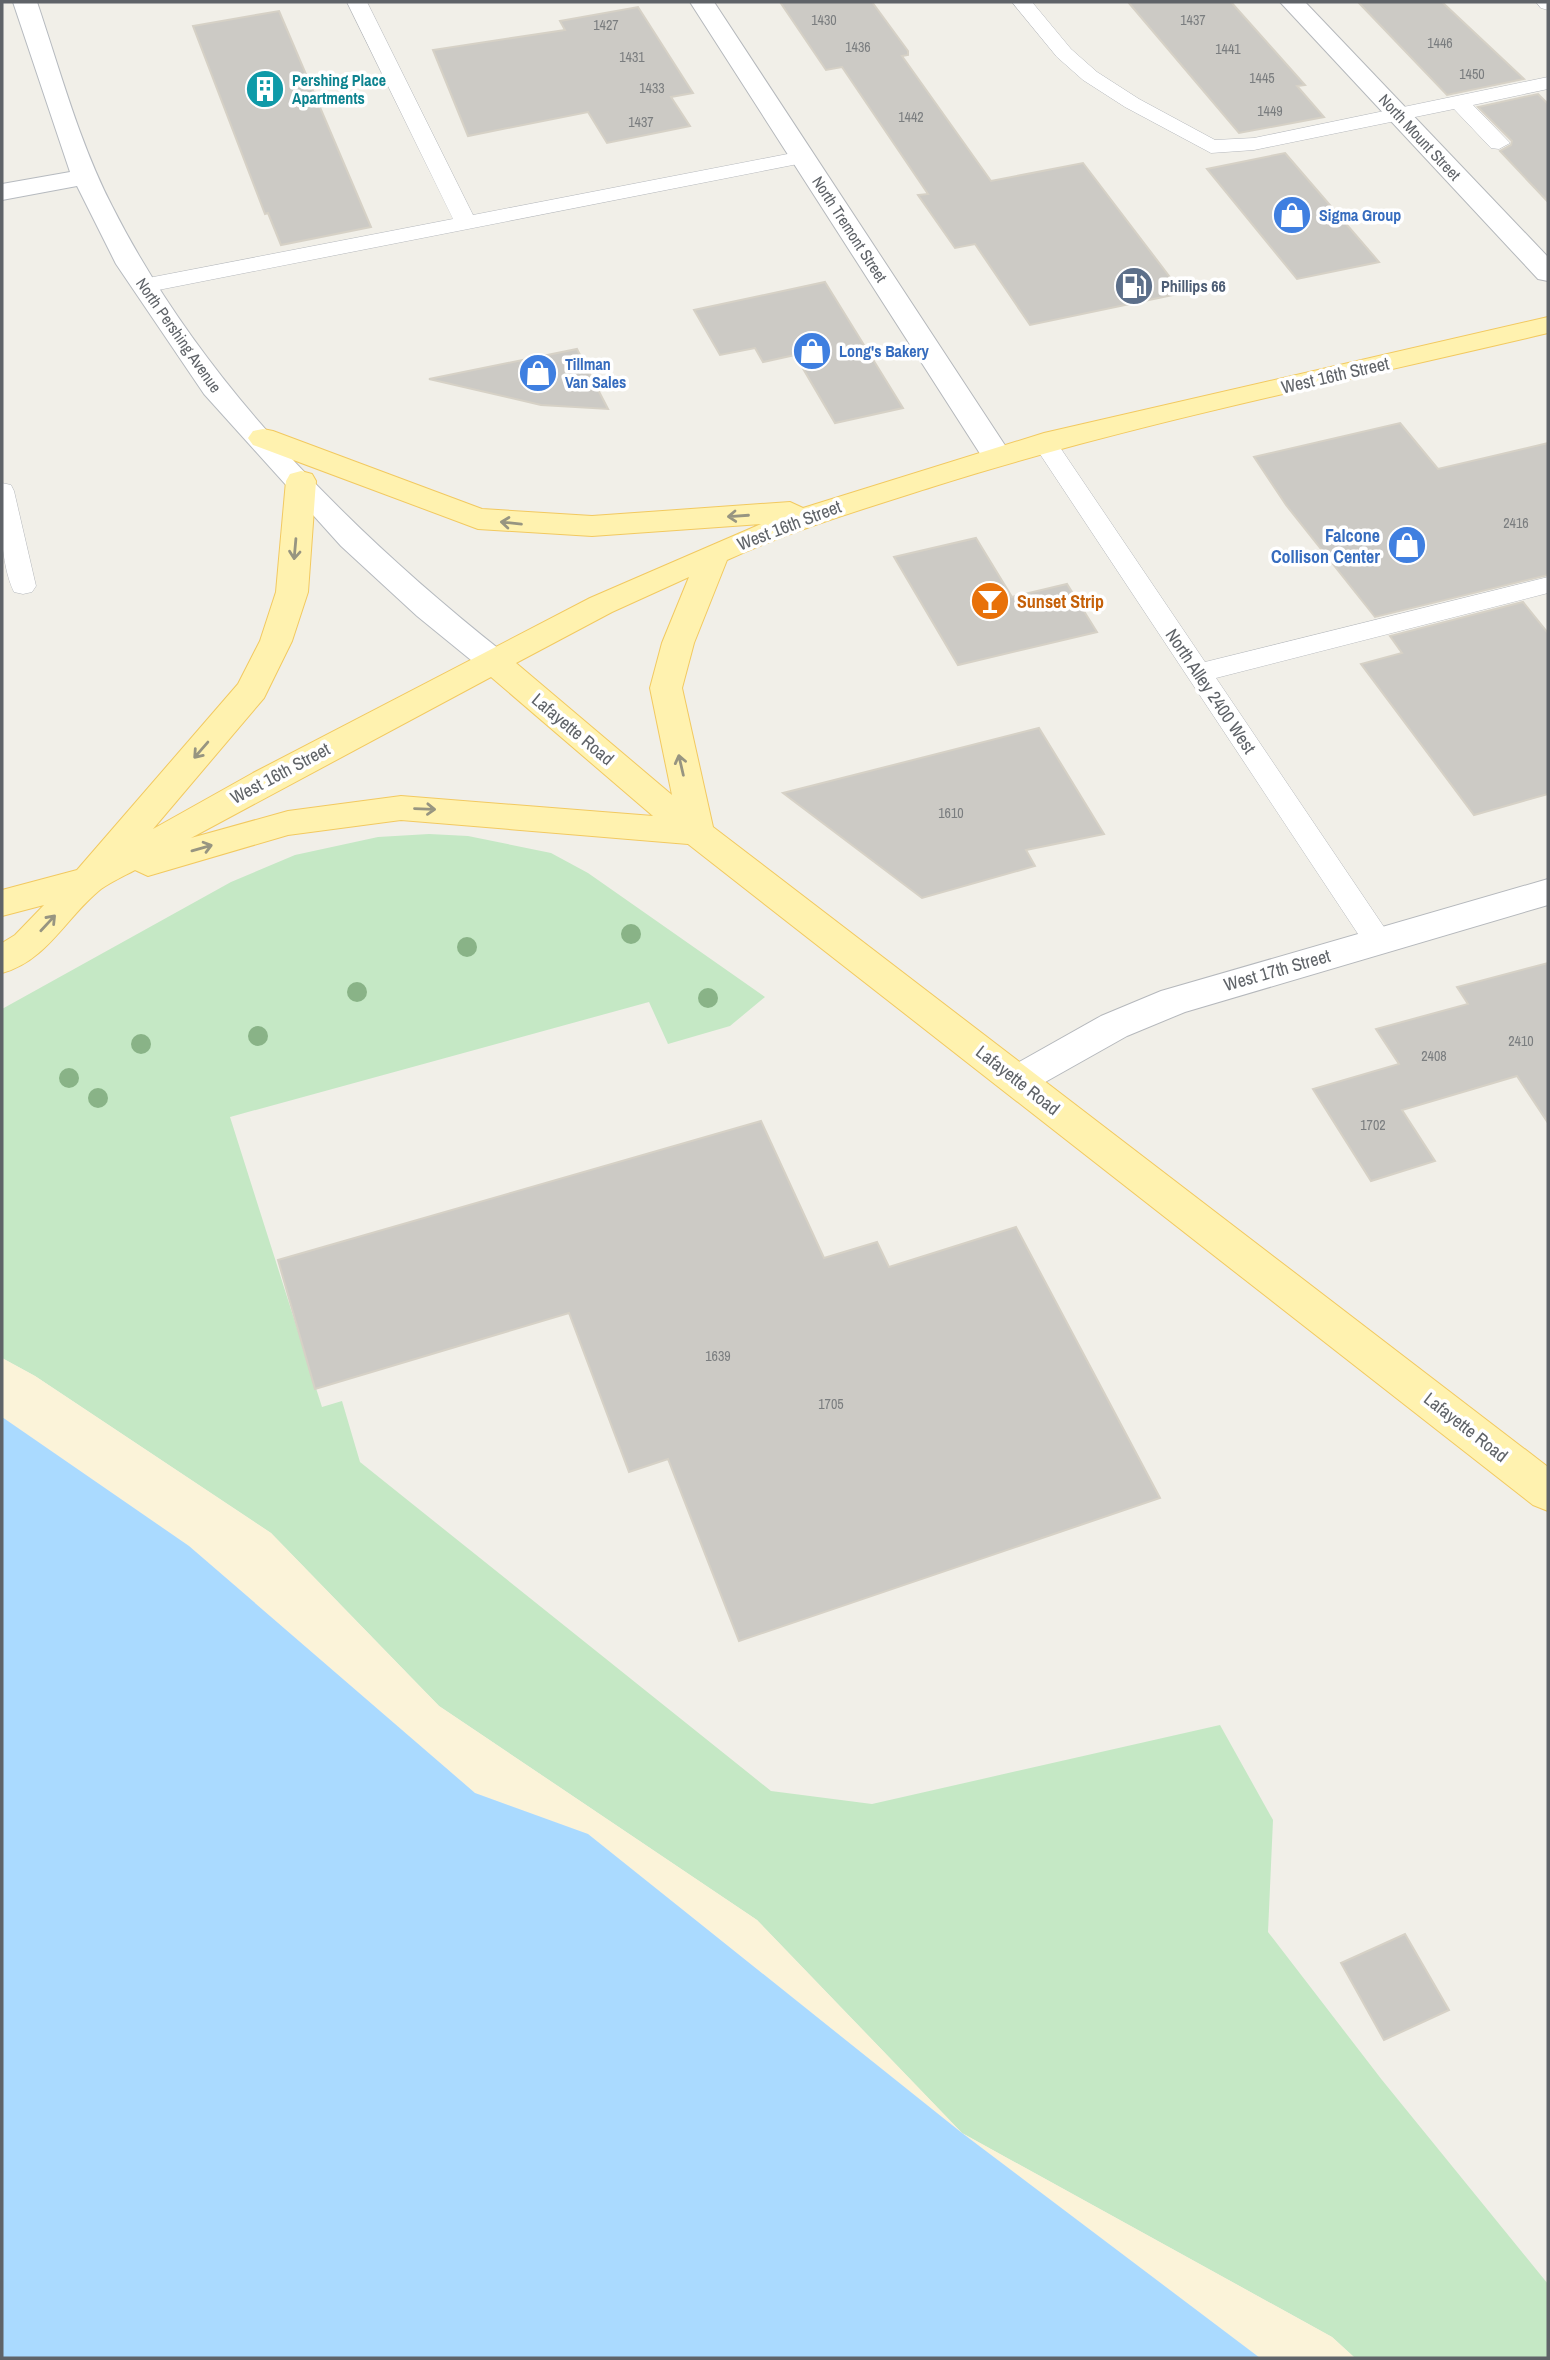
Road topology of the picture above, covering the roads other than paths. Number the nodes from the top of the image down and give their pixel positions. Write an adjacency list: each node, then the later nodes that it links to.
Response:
1 (25, 2): 11 (street, North Pershing Avenue)
2 (357, 2): 13 (lane)
3 (702, 2): 10 (street, North Tremont Street)
4 (1022, 2): 8 (lane)
5 (1292, 2): 8 (street, North Mount Street)
6 (1548, 83): 7 (lane)
7 (1459, 102): 8 (lane); 9 (lane)
8 (1399, 115): 14 (street, North Mount Street)
9 (1499, 144)
10 (803, 158): 13 (lane); 19 (street, North Tremont Street)
11 (85, 177): 12 (street); 15 (street, North Pershing Avenue)
12 (2, 192)
13 (466, 223): 15 (lane)
14 (1548, 273)
15 (144, 286): 17 (street, North Pershing Avenue)
16 (1548, 325): 18 (main road, West 16th Street)
17 (263, 438): 20 (street, North Pershing Avenue); 22 (main road, one-way to 17)
18 (1044, 442): 19 (main road, West 16th Street); 27 (lane, North Alley 2400 West)
19 (997, 456): 22 (main road, West 16th Street)
20 (301, 481): 26 (street, North Pershing Avenue); 29 (main road, one-way to 29)
21 (2, 491): 25 (lane)
22 (831, 509): 23 (main road, West 16th Street)
23 (714, 555): 26 (main road, West 16th Street); 28 (main road, one-way to 23)
24 (1548, 585): 27 (lane)
25 (23, 586)
26 (493, 661): 28 (main road, Lafayette Road); 29 (main road, West 16th Street)
27 (1199, 673): 32 (lane, North Alley 2400 West)
28 (697, 832): 29 (main road, one-way to 28); 34 (main road, Lafayette Road)
29 (89, 880): 31 (main road, West 16th Street); 33 (main road, West 16th Street, one-way to 29)
30 (1548, 892): 32 (street, West 17th Street)
31 (2, 903)
32 (1378, 941): 34 (street, West 17th Street)
33 (2, 960)
34 (1018, 1080): 35 (main road, Lafayette Road)
35 (1548, 1492)

